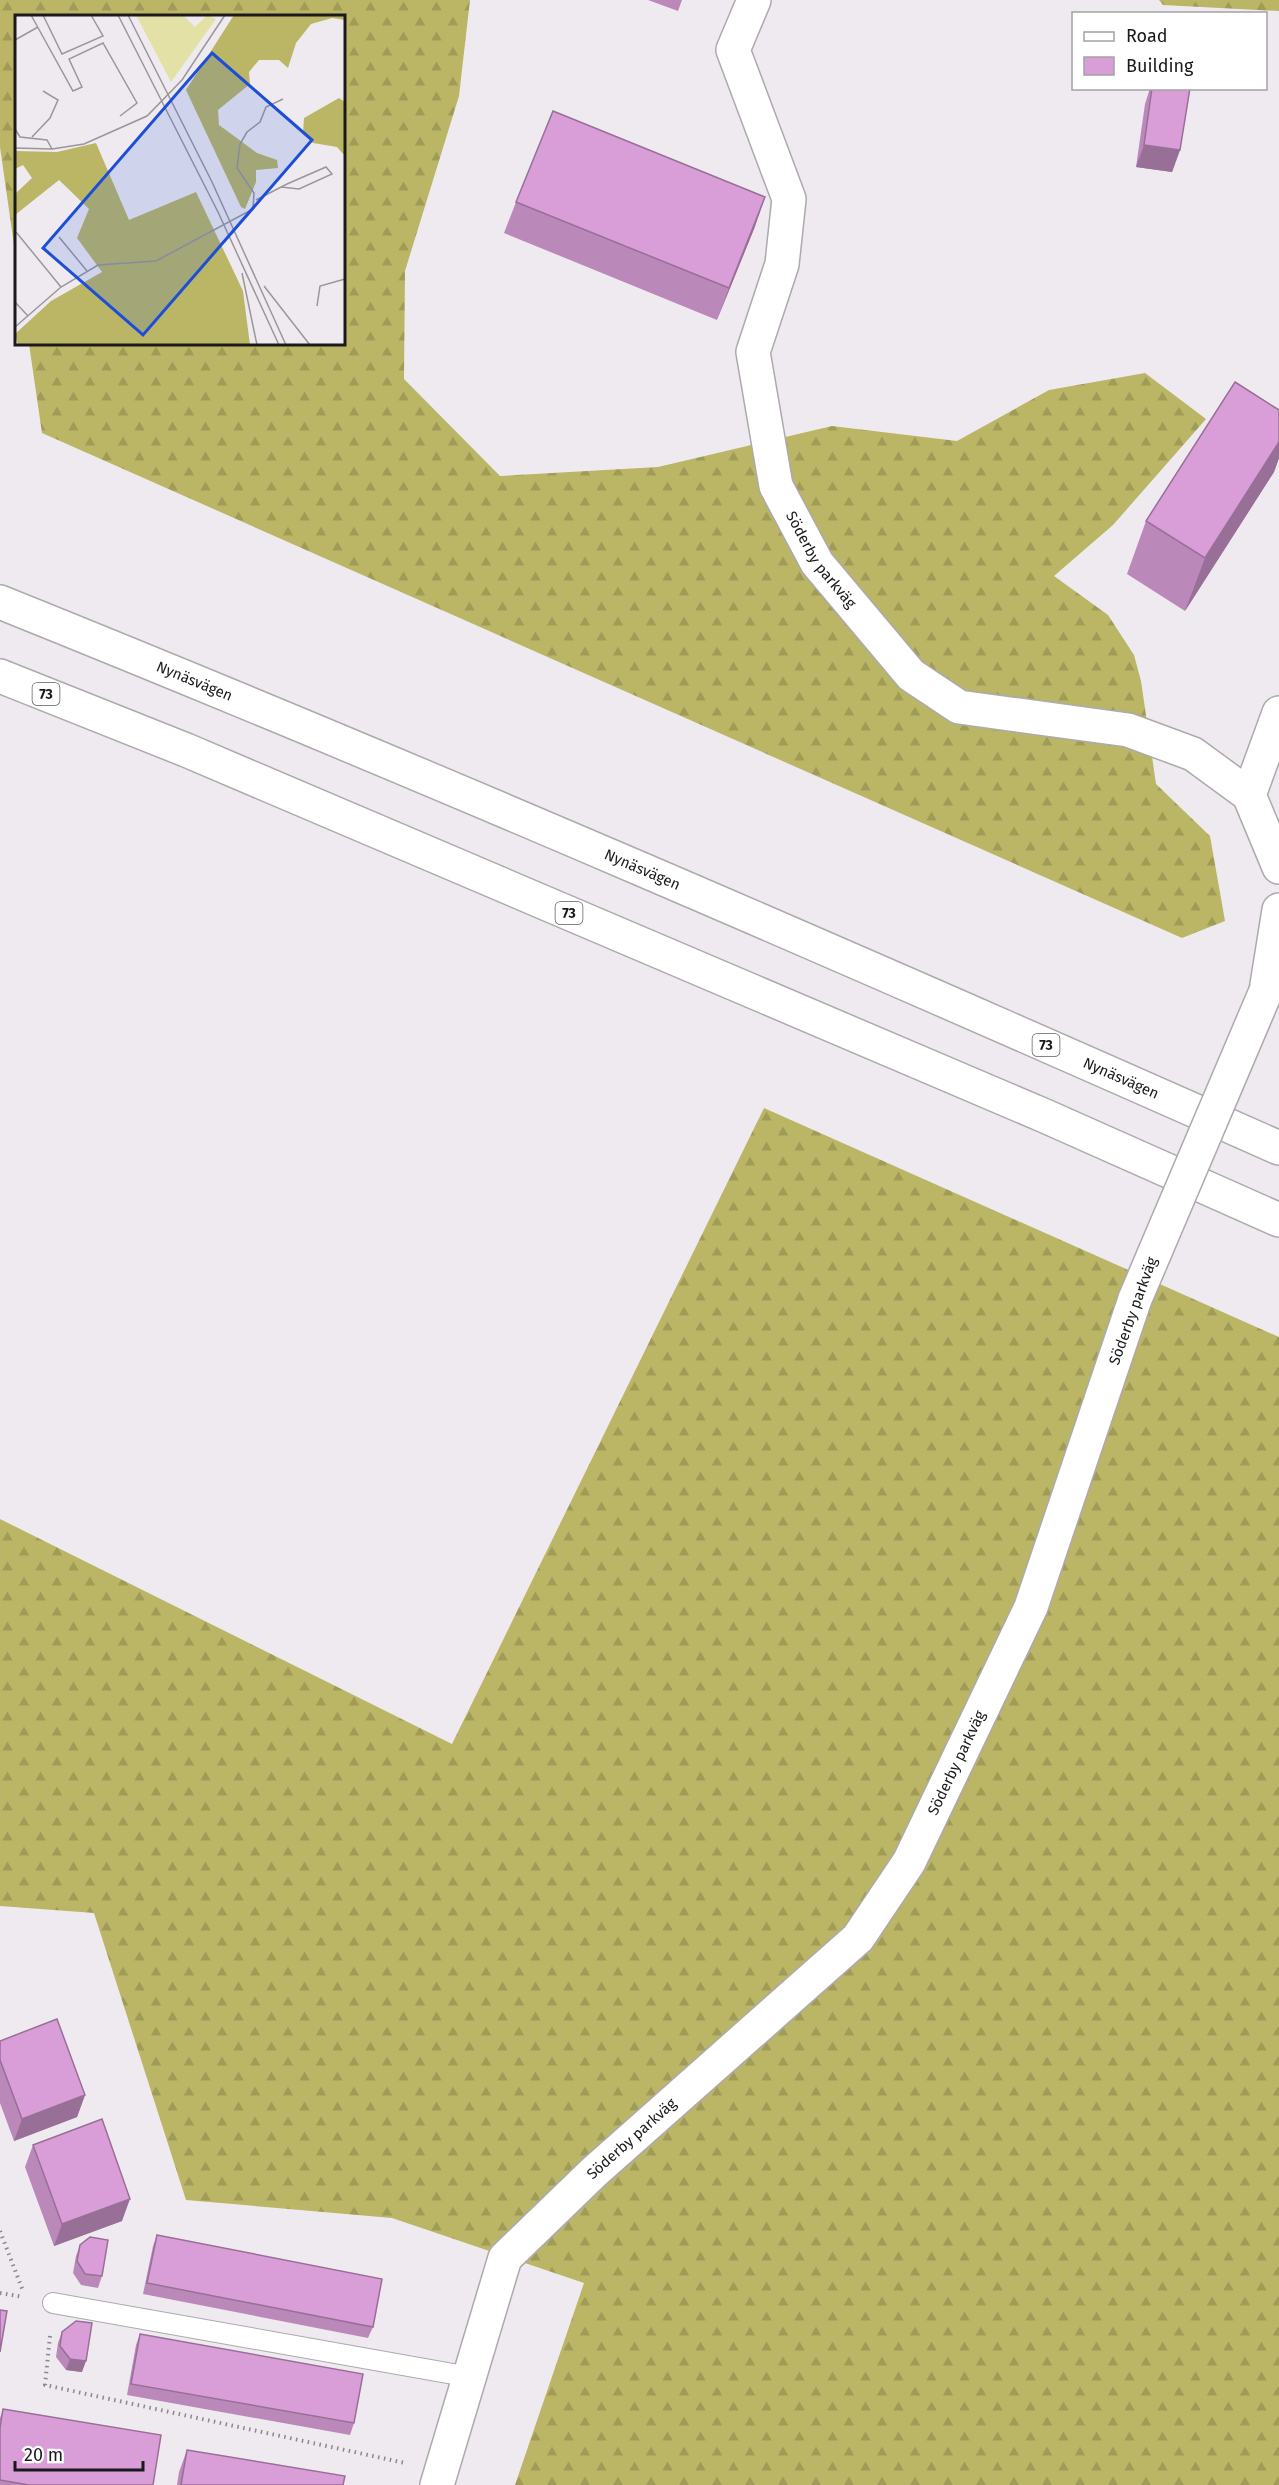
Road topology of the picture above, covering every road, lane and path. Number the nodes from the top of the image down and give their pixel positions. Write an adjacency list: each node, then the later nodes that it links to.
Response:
1 (754, 0): 5 (main road, Söderby parkväg)
2 (0, 602): 8 (main road, Nynäsvägen / 73)
3 (0, 676): 9 (main road, 73)
4 (1279, 713): 5 (main road)
5 (1249, 795): 6 (main road)
6 (1279, 867)
7 (1279, 910): 13 (main road, Söderby parkväg, bridge)
8 (1279, 1148)
9 (1279, 1220)
10 (0, 2231): 11 (path)
11 (0, 2293)
12 (53, 2303): 13 (lane); 14 (path)
13 (470, 2376): 14 (main road, Söderby parkväg)
14 (439, 2478)

